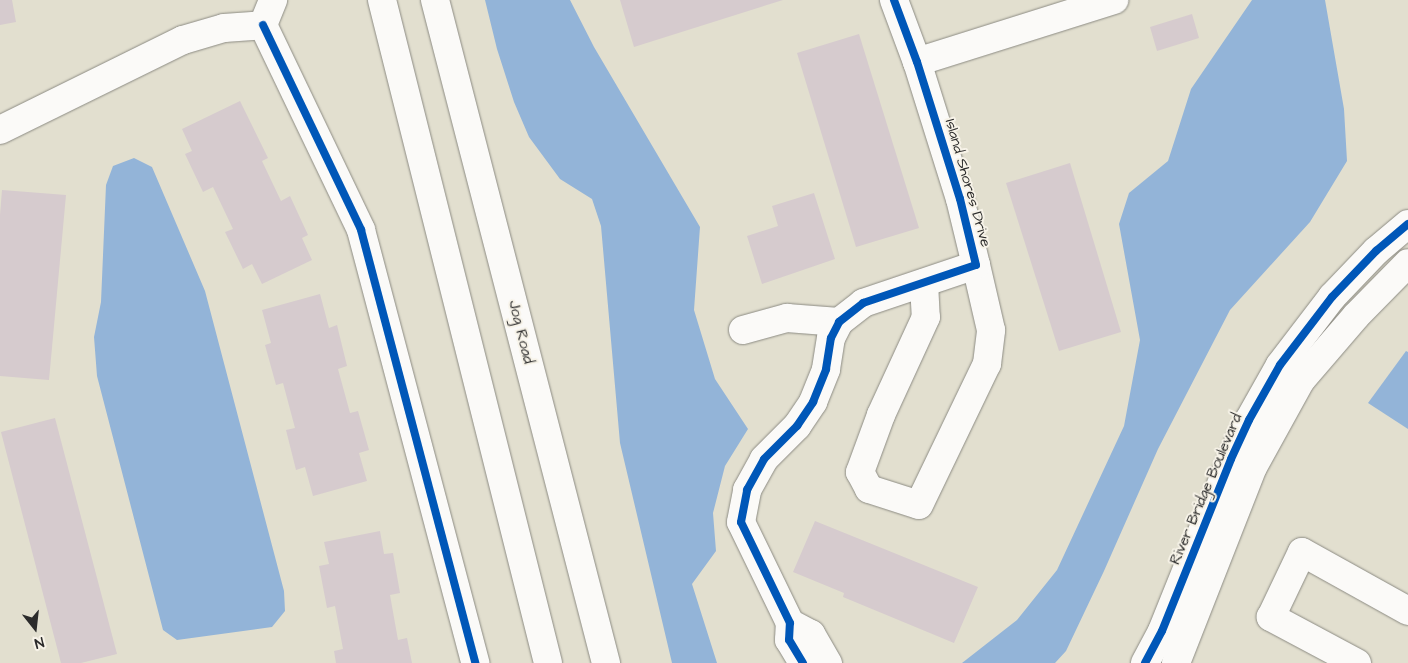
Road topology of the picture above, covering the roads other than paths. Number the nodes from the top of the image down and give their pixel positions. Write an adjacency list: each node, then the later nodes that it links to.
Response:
1 (272, 0): 6 (street)
2 (382, 0): 18 (street)
3 (435, 0): 19 (street, Jog Road)
4 (894, 0): 7 (street, Island Shores Drive)
5 (1114, 0): 7 (street)
6 (262, 26): 8 (street); 17 (street)
7 (917, 62): 11 (street, Island Shores Drive)
8 (0, 130)
9 (1408, 224): 22 (street, River Bridge Boulevard)
10 (1408, 263): 23 (street)
11 (976, 266): 12 (street, Island Shores Drive); 12 (street)
12 (924, 283): 13 (street, Island Shores Drive)
13 (839, 322): 14 (street); 16 (street, Island Shores Drive)
14 (743, 330)
15 (1408, 611): 24 (street)
16 (790, 623): 20 (street, Island Shores Drive); 21 (street)
17 (475, 663)
18 (548, 663)
19 (606, 663)
20 (804, 663)
21 (828, 663)
22 (1145, 663)
23 (1176, 663)
24 (1357, 663)

